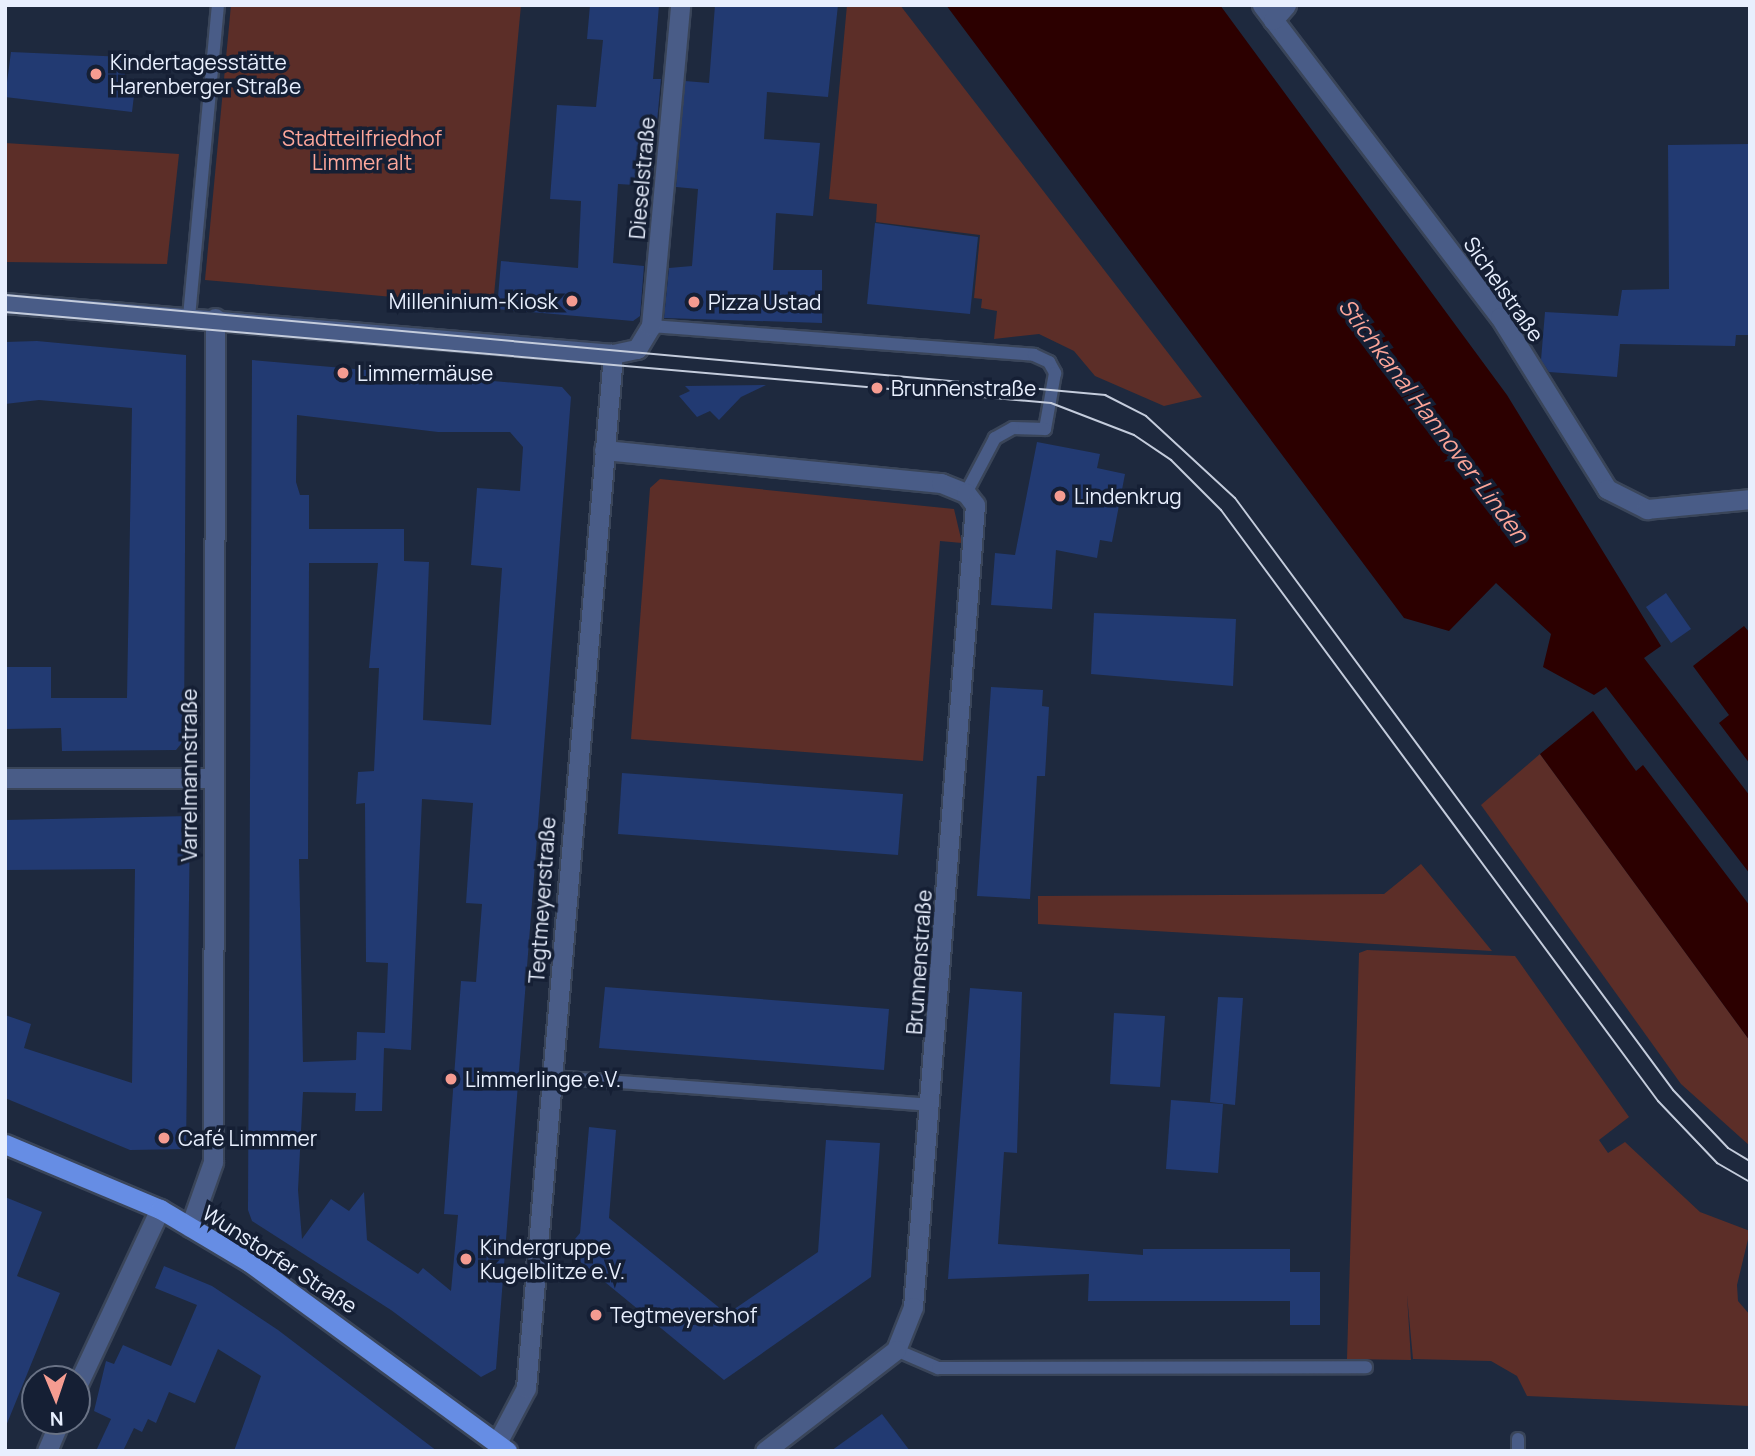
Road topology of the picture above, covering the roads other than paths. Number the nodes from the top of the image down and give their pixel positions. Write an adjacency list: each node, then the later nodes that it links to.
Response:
1 (218, 5): 5 (lane)
2 (680, 5): 7 (street, Dieselstraße)
3 (1274, 10): 11 (street, Sichelstraße)
4 (5, 303): 5 (street)
5 (189, 317): 6 (street)
6 (215, 318): 8 (street); 13 (street, Varrelmannstraße)
7 (651, 326): 8 (street, Dieselstraße); 10 (lane)
8 (613, 354): 9 (street, Tegtmeyerstraße)
9 (604, 450): 10 (street); 14 (street, Tegtmeyerstraße)
10 (966, 492): 15 (street, Brunnenstraße)
11 (1750, 499)
12 (5, 778): 13 (street)
13 (211, 778): 18 (street, Varrelmannstraße)
14 (551, 1077): 15 (lane); 22 (street, Tegtmeyerstraße)
15 (930, 1105): 19 (street, Brunnenstraße)
16 (5, 1144): 17 (main road, Wunstorfer Straße)
17 (160, 1209): 18 (main road, Wunstorfer Straße); 20 (street)
18 (190, 1227): 22 (main road, Wunstorfer Straße)
19 (896, 1350): 21 (lane); 23 (street)
20 (86, 1365)
21 (1366, 1367)
22 (502, 1447)
23 (765, 1451)

